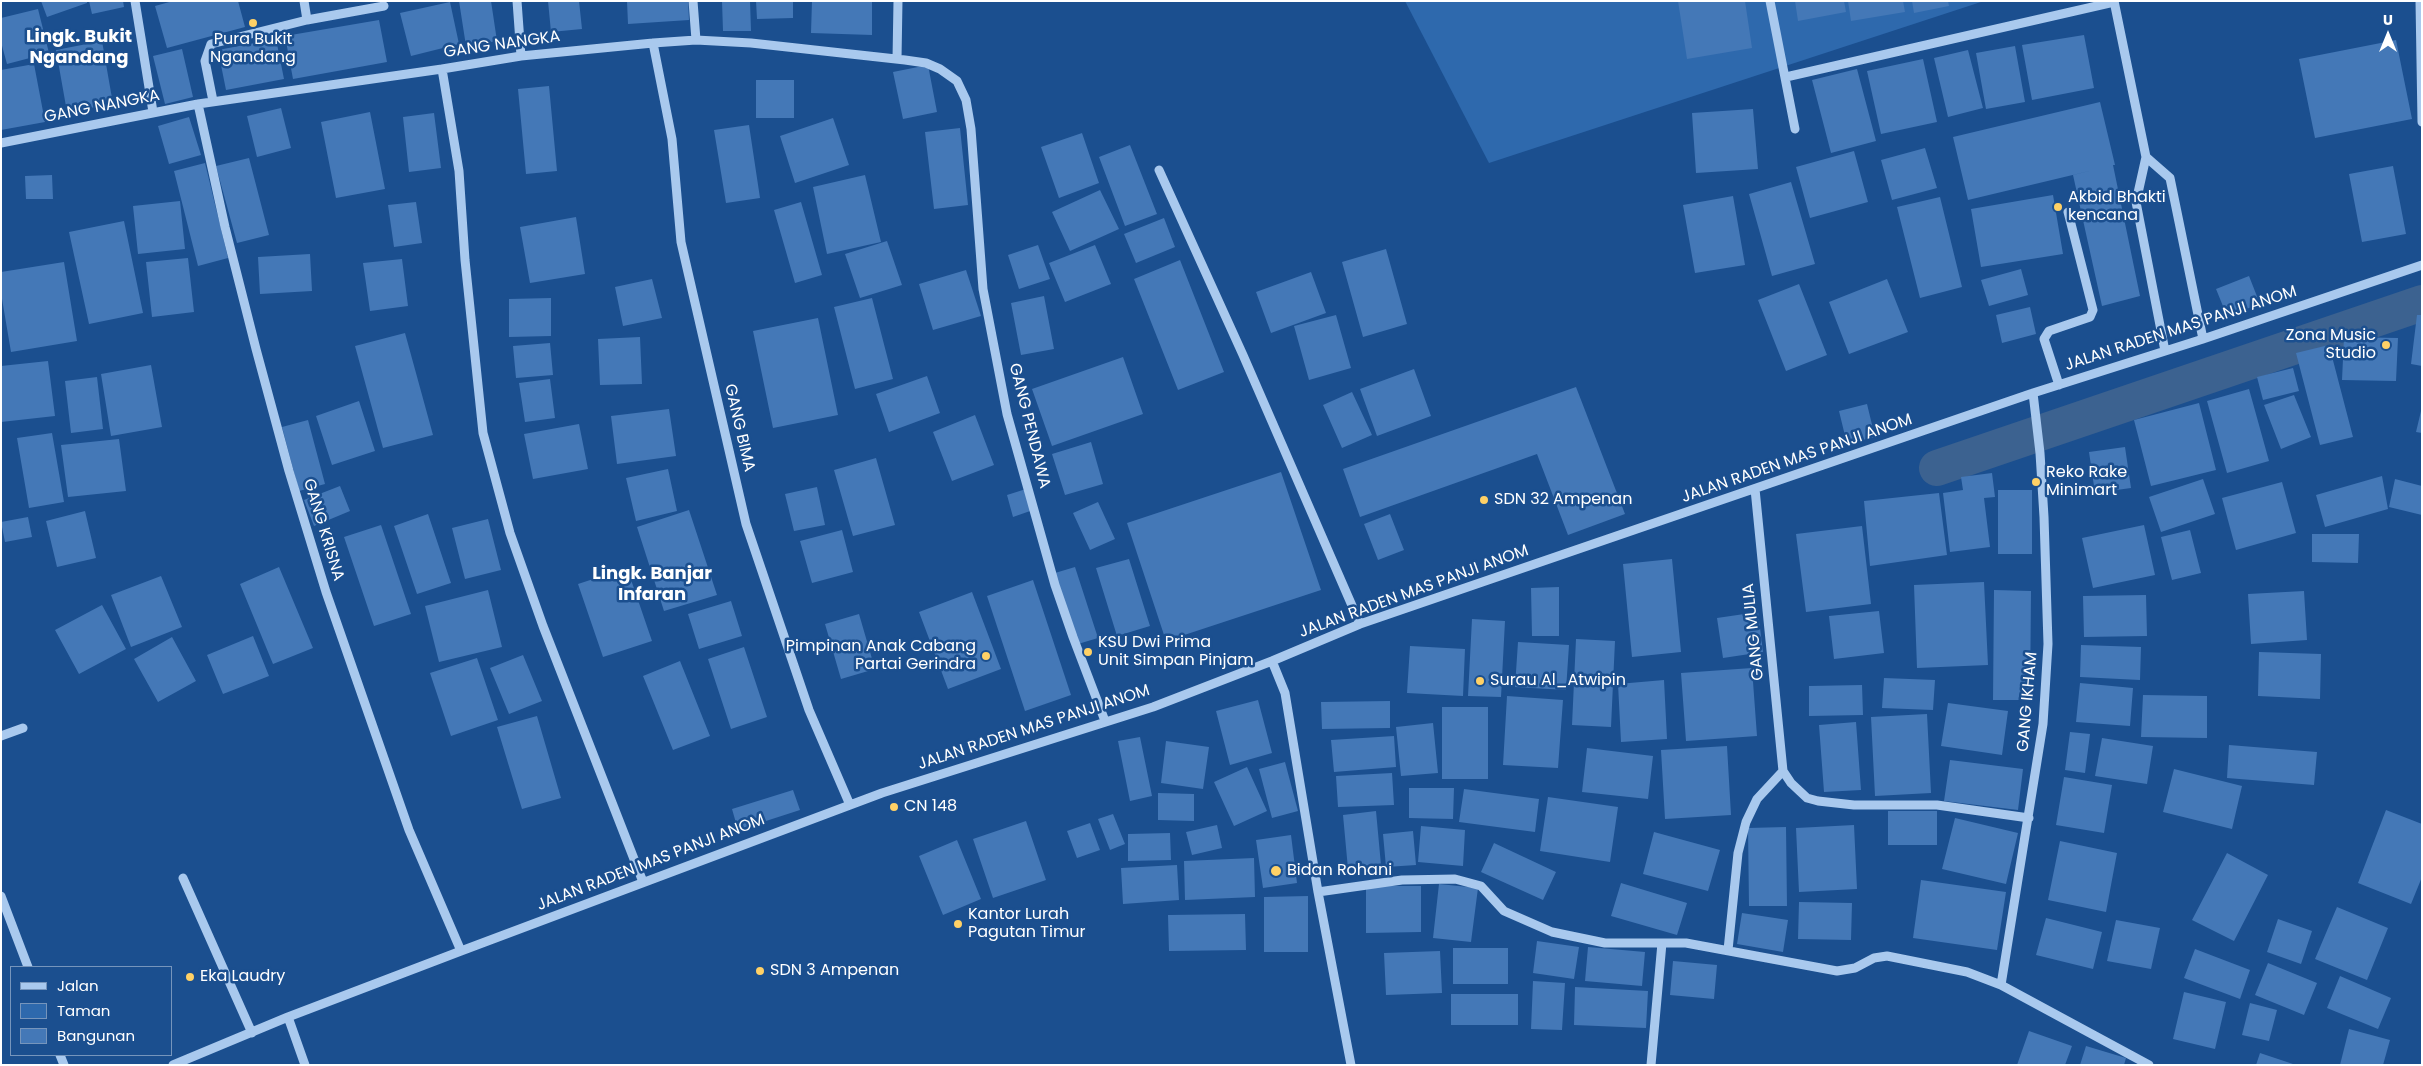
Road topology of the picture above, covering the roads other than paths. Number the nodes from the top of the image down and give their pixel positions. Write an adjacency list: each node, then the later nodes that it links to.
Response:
1 (135, 1): 19 (street)
2 (304, 1): 10 (street)
3 (517, 1): 13 (street)
4 (693, 1): 11 (street)
5 (898, 1): 14 (street)
6 (1770, 1): 16 (street)
7 (2114, 1): 16 (street); 24 (street)
8 (2420, 1): 20 (street)
9 (384, 6): 10 (street)
10 (307, 20): 17 (street)
11 (696, 40): 12 (street, GANG NANGKA); 14 (street, GANG NANGKA)
12 (653, 43): 13 (street, GANG NANGKA); 39 (street, GANG BIMA)
13 (521, 56): 15 (street, GANG NANGKA)
14 (896, 59): 21 (street, GANG NANGKA)
15 (442, 69): 17 (street, GANG NANGKA); 42 (street)
16 (1786, 77): 22 (street)
17 (213, 101): 18 (street, GANG NANGKA)
18 (198, 104): 19 (street, GANG NANGKA); 47 (street, GANG KRISNA)
19 (153, 112): 23 (street, GANG NANGKA)
20 (2422, 122)
21 (971, 129): 35 (street, GANG PENDAWA)
22 (1795, 129)
23 (1, 143)
24 (2146, 157): 28 (street); 29 (street)
25 (1159, 170): 33 (street)
26 (2068, 212): 30 (street)
27 (2422, 265): 28 (street, JALAN RADEN MAS PANJI ANOM)
28 (2203, 339): 29 (street, JALAN RADEN MAS PANJI ANOM)
29 (2165, 351): 30 (street, JALAN RADEN MAS PANJI ANOM)
30 (2059, 385): 31 (street, JALAN RADEN MAS PANJI ANOM)
31 (2033, 393): 32 (street, JALAN RADEN MAS PANJI ANOM); 40 (street, GANG IKHAM)
32 (1756, 489): 33 (street, JALAN RADEN MAS PANJI ANOM); 38 (street, GANG MULIA)
33 (1360, 624): 34 (street, JALAN RADEN MAS PANJI ANOM)
34 (1272, 662): 35 (street, JALAN RADEN MAS PANJI ANOM); 43 (street)
35 (1105, 721): 39 (street, JALAN RADEN MAS PANJI ANOM)
36 (24, 728): 37 (street)
37 (1, 736)
38 (1783, 771): 40 (street); 46 (street)
39 (850, 805): 42 (street, JALAN RADEN MAS PANJI ANOM)
40 (2028, 818): 49 (street, GANG IKHAM)
41 (183, 878): 51 (street)
42 (643, 882): 47 (street, JALAN RADEN MAS PANJI ANOM)
43 (1318, 892): 45 (street); 54 (street)
44 (1, 896): 48 (street)
45 (1662, 943): 46 (street); 55 (street)
46 (1728, 950): 49 (street)
47 (461, 951): 50 (street, JALAN RADEN MAS PANJI ANOM)
48 (28, 966)
49 (2001, 985): 56 (street)
50 (288, 1017): 51 (street, JALAN RADEN MAS PANJI ANOM); 53 (street)
51 (252, 1033): 52 (street, JALAN RADEN MAS PANJI ANOM)
52 (172, 1065)
53 (305, 1065)
54 (1350, 1065)
55 (1651, 1065)
56 (2149, 1065)

